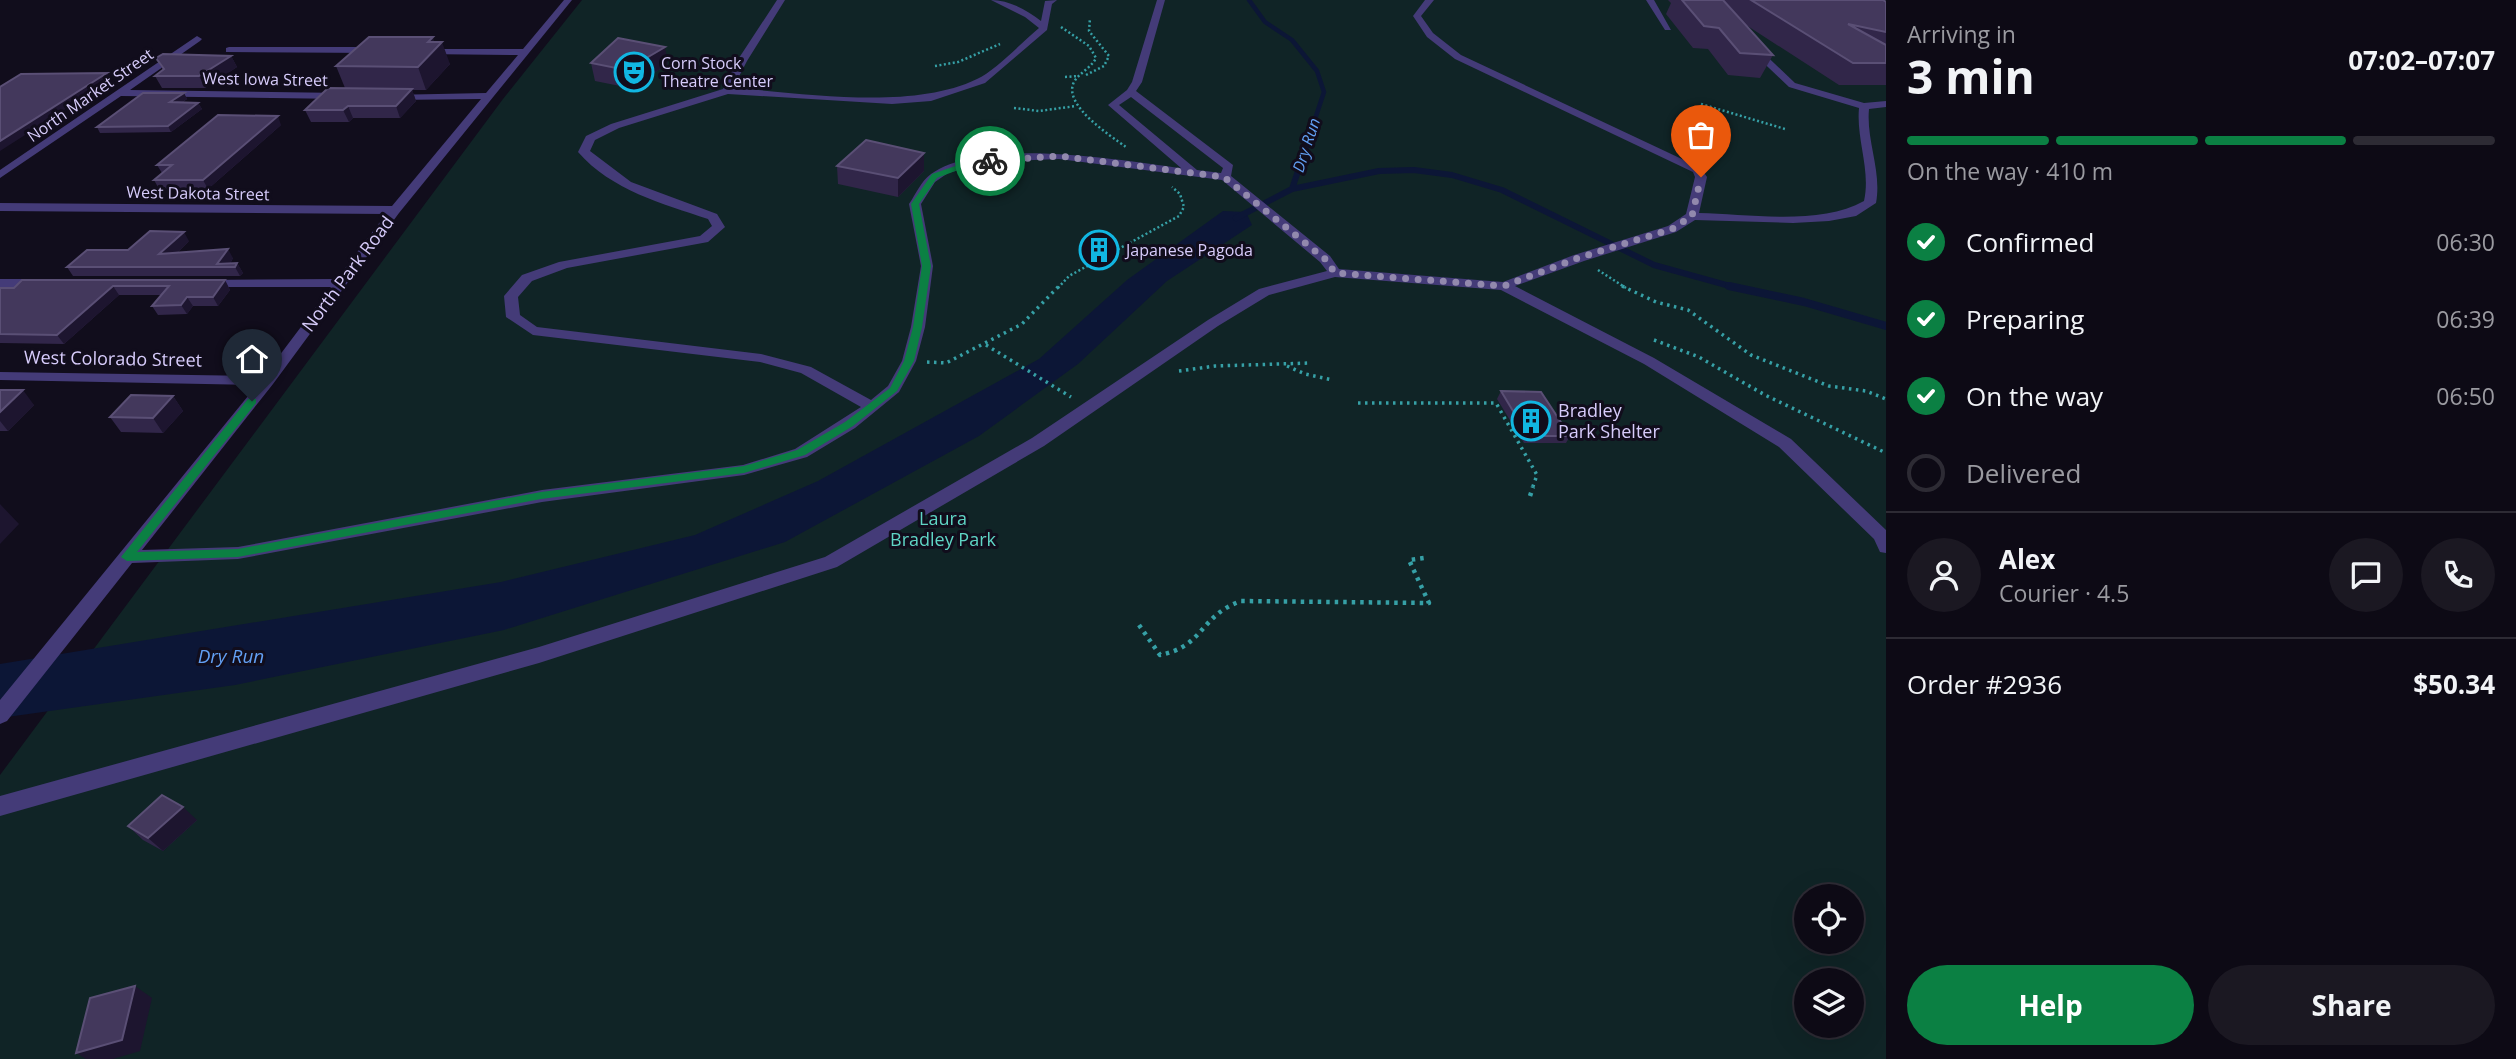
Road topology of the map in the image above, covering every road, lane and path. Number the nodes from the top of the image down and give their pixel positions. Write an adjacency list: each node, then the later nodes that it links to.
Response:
1 (568, 0): 17 (street, North Park Road)
2 (781, 0): 21 (street)
3 (995, 0): 9 (street)
4 (1160, 0): 22 (street)
5 (1430, 0): 39 (street)
6 (1650, 0): 10 (street)
7 (1046, 1): 9 (street)
8 (1090, 18): 19 (path)
9 (1048, 25): 13 (street); 19 (path)
10 (1668, 28)
11 (1743, 37): 30 (street)
12 (197, 39): 23 (street, North Market Street)
13 (1026, 44): 18 (path); 21 (street)
14 (229, 50): 15 (street)
15 (388, 50)
16 (415, 51): 17 (street)
17 (526, 52): 25 (street, North Park Road)
18 (935, 66)
19 (1079, 76): 20 (path); 29 (path)
20 (1065, 77)
21 (727, 91): 59 (street)
22 (1131, 92): 34 (street); 36 (street)
23 (122, 93): 24 (street, West Iowa Street); 35 (street, North Market Street)
24 (351, 96)
25 (491, 96): 26 (street); 38 (street, North Park Road)
26 (378, 97)
27 (1701, 104): 32 (path)
28 (1886, 104): 30 (street)
29 (1076, 106): 31 (path); 33 (path)
30 (1864, 106): 39 (street)
31 (1014, 107)
32 (1785, 128)
33 (1150, 166): 34 (street); 48 (path); 49 (street)
34 (1193, 172): 36 (street)
35 (0, 175)
36 (1224, 177): 41 (street)
37 (0, 206): 38 (street, West Dakota Street)
38 (395, 210): 45 (street, North Park Road)
39 (1692, 216): 40 (street)
40 (1583, 261): 46 (street); 57 (path)
41 (1335, 273): 46 (street); 67 (street)
42 (52, 282): 43 (street)
43 (0, 283)
44 (186, 283): 45 (street)
45 (341, 283): 55 (street, North Park Road)
46 (1504, 286): 62 (street)
47 (1643, 335): 60 (path)
48 (985, 344): 49 (path); 56 (path)
49 (909, 361): 59 (street)
50 (1311, 363): 51 (path)
51 (1287, 365): 52 (path); 54 (path)
52 (1168, 373)
53 (0, 376): 55 (street, West Colorado Street)
54 (1333, 380)
55 (268, 381): 63 (street, North Park Road)
56 (1064, 393)
57 (1886, 398)
58 (1357, 403): 61 (path)
59 (871, 406): 63 (street)
60 (1886, 453)
61 (1530, 496)
62 (1886, 547)
63 (127, 557): 66 (street, North Park Road)
64 (1423, 558): 65 (path)
65 (1139, 625)
66 (0, 715)
67 (0, 806)

